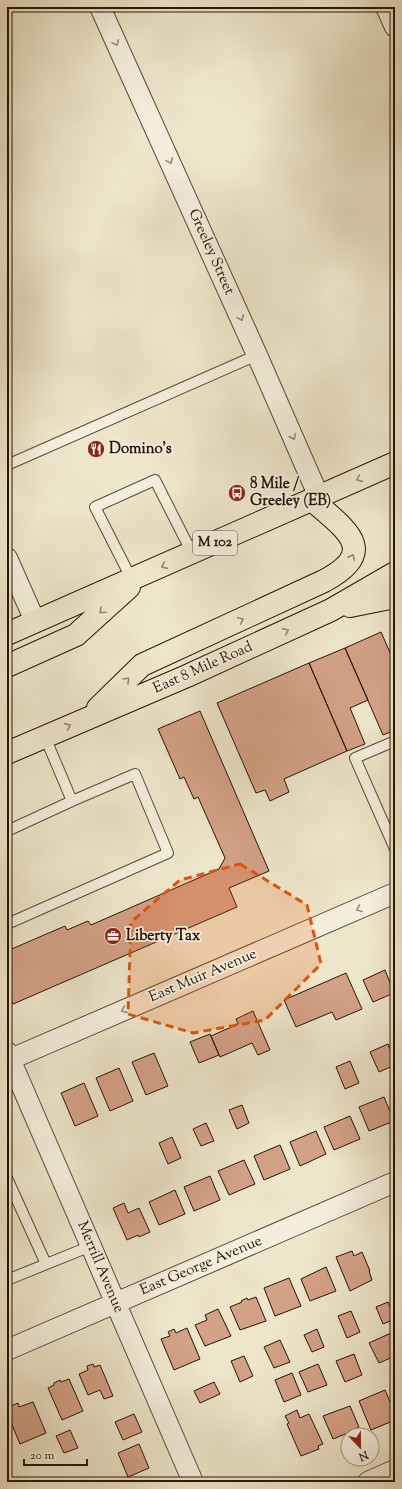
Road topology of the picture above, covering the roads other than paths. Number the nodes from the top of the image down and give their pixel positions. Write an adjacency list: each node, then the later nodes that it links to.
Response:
1 (100, 7): 4 (street, Greeley Street, one-way to 4)
2 (386, 7): 3 (street)
3 (395, 27)
4 (257, 355): 6 (lane); 7 (street, Greeley Street, one-way to 7)
5 (395, 463): 7 (highway, M 102, one-way to 7)
6 (7, 465)
7 (316, 499): 8 (highway, M 102); 17 (highway, one-way to 7)
8 (192, 553): 11 (highway, M 102, one-way to 11); 11 (lane)
9 (7, 558): 14 (street)
10 (395, 573): 13 (highway, East 8 Mile Road)
11 (137, 578): 14 (highway, M 102); 16 (highway, one-way to 16)
12 (395, 597): 13 (highway)
13 (331, 610): 17 (highway, East 8 Mile Road, one-way to 13)
14 (35, 621): 15 (highway, M 102)
15 (7, 634)
16 (7, 666)
17 (89, 717): 18 (highway, East 8 Mile Road, one-way to 17)
18 (45, 737): 20 (highway, East 8 Mile Road); 21 (lane)
19 (395, 741): 23 (lane)
20 (7, 753)
21 (72, 801): 22 (lane); 25 (lane)
22 (7, 831)
23 (395, 849)
24 (395, 893): 26 (street, East Muir Avenue, one-way to 26)
25 (7, 924)
26 (8, 1056): 29 (street, Merrill Avenue)
27 (7, 1178): 30 (lane)
28 (395, 1182): 32 (street, East George Avenue)
29 (91, 1246): 30 (lane); 32 (street, Merrill Avenue)
30 (46, 1264): 31 (lane)
31 (7, 1280)
32 (115, 1303): 33 (street, East George Avenue); 35 (street, Merrill Avenue)
33 (7, 1350)
34 (395, 1470): 36 (street)
35 (193, 1482)
36 (368, 1482)

